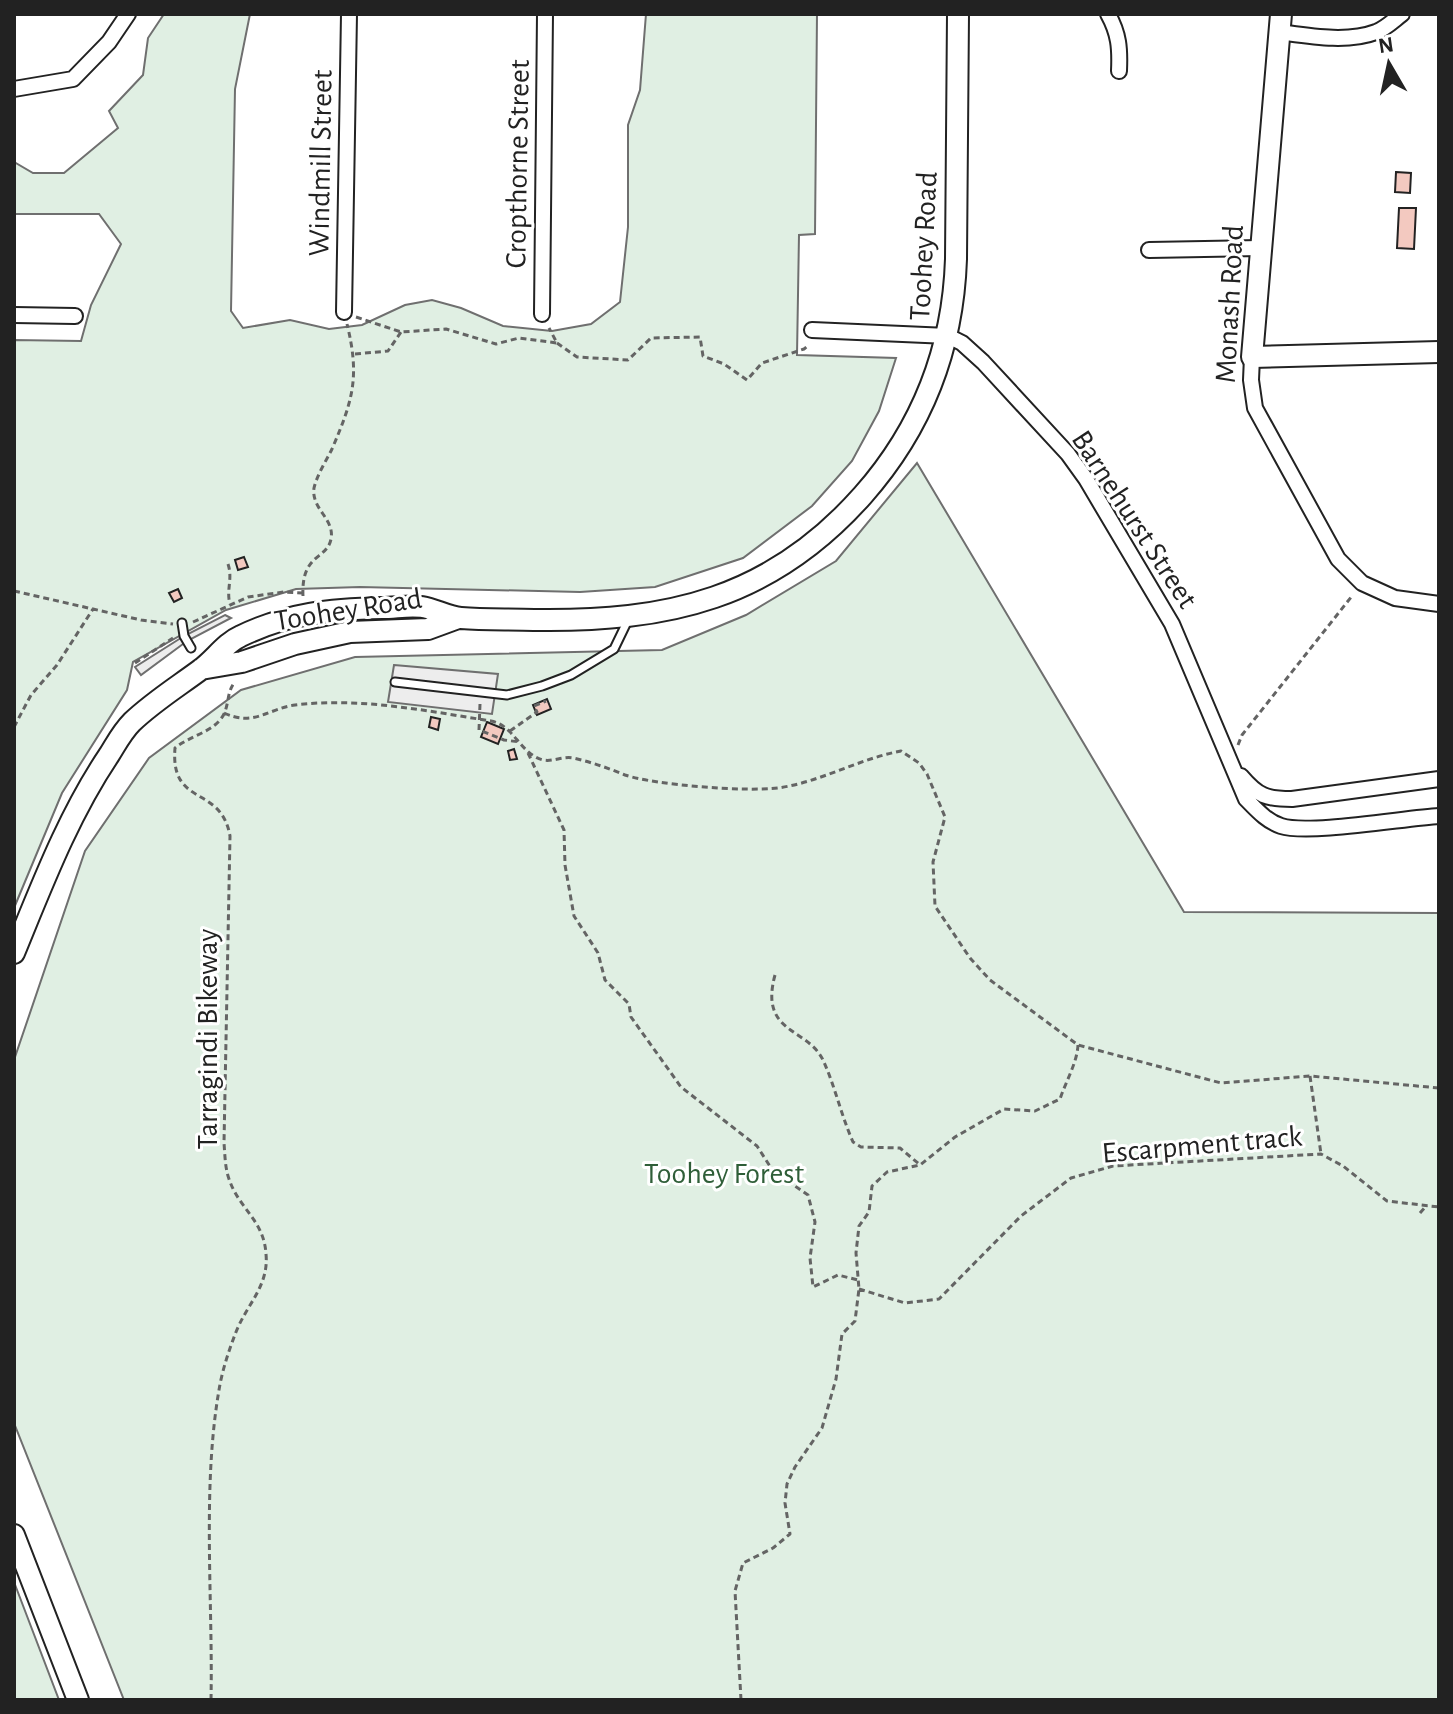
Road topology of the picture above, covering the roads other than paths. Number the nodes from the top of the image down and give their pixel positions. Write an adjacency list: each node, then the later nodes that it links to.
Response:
1 (128, 14): 9 (street)
2 (349, 14): 12 (street, Windmill Street)
3 (545, 14): 13 (street, Cropthorne Street)
4 (958, 14): 17 (main road, Toohey Road)
5 (1108, 14): 8 (street)
6 (1402, 14): 7 (street)
7 (1280, 23): 10 (main road, Monash Road)
8 (1119, 71)
9 (14, 89)
10 (1260, 248): 11 (street); 19 (main road, Monash Road)
11 (1149, 250)
12 (344, 312)
13 (542, 314)
14 (14, 315): 15 (street)
15 (75, 316)
16 (817, 330): 17 (street)
17 (948, 336): 22 (main road, Toohey Road); 27 (street, Barnehurst Street)
18 (1439, 352): 19 (main road)
19 (1252, 357): 20 (street, Monash Road)
20 (1439, 604)
21 (458, 618): 22 (main road, Toohey Road); 25 (main road, Toohey Road); 25 (main road, Toohey Road)
22 (629, 618): 26 (lane)
23 (182, 623): 24 (lane)
24 (191, 648)
25 (201, 669): 30 (main road, Toohey Road)
26 (395, 682)
27 (1230, 763): 28 (street, Barnehurst Street); 29 (street, Barnehurst Street)
28 (1439, 779)
29 (1439, 816)
30 (14, 953)
31 (14, 1535): 32 (main road)
32 (78, 1700)

